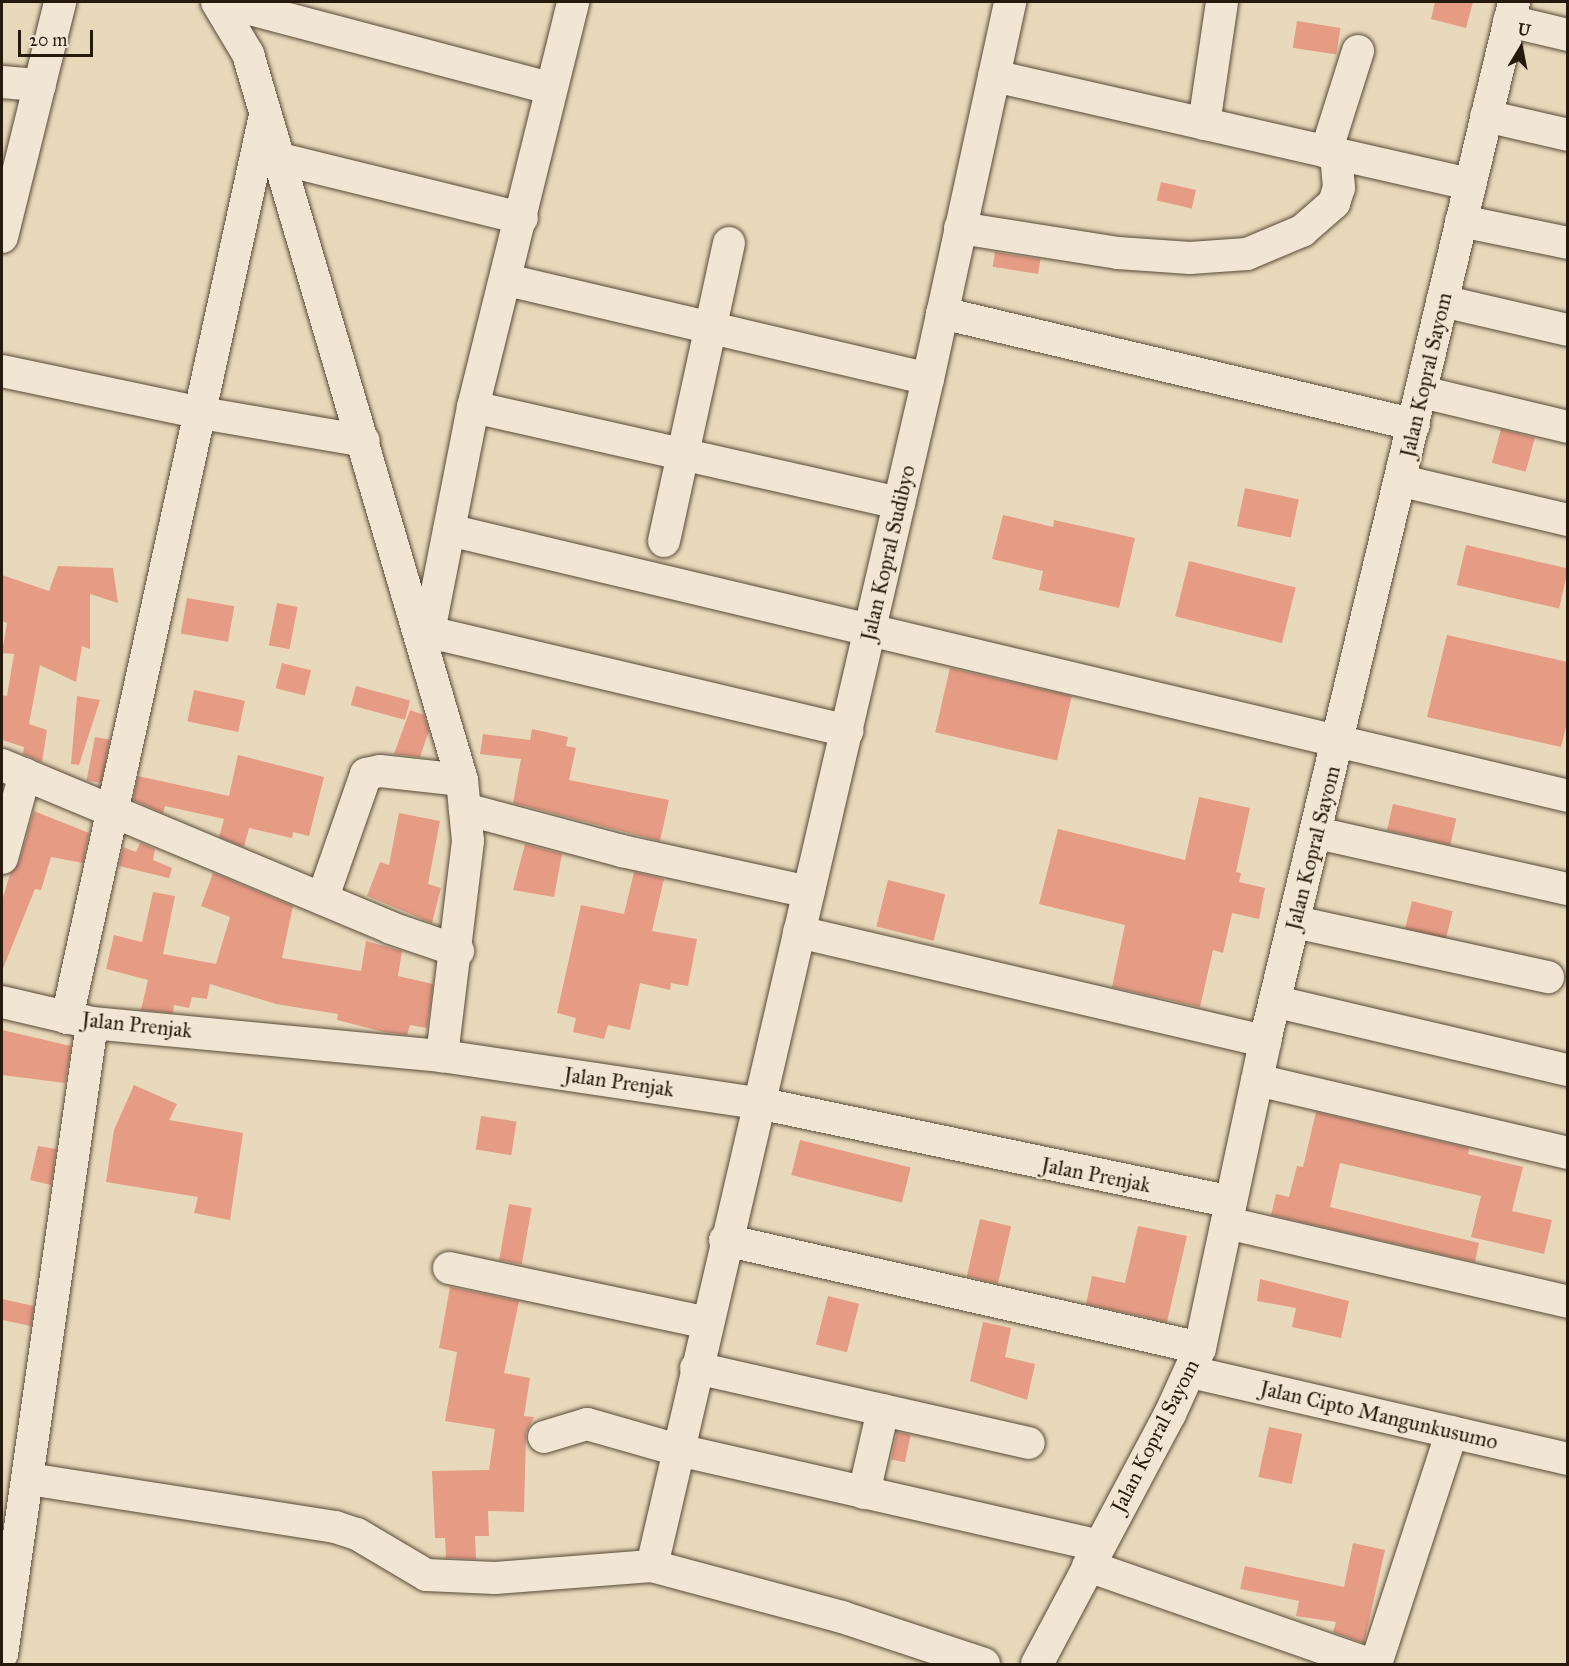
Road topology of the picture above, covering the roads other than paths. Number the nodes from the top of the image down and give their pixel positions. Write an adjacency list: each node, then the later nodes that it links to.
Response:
1 (60, 2): 11 (street)
2 (227, 2): 12 (street); 13 (street)
3 (573, 2): 12 (street)
4 (1010, 2): 9 (street, Jalan Kopral Sudibyo)
5 (1222, 2): 15 (street)
6 (1511, 11): 7 (street); 14 (street, Jalan Kopral Sayom)
7 (1568, 35)
8 (1358, 51): 17 (street)
9 (994, 76): 15 (street); 22 (street, Jalan Kopral Sudibyo)
10 (2, 82): 11 (street)
11 (40, 85): 23 (street)
12 (549, 88): 20 (street)
13 (264, 116): 18 (street); 35 (street)
14 (1486, 116): 16 (street); 19 (street, Jalan Kopral Sayom)
15 (1204, 124): 17 (street)
16 (1568, 135)
17 (1331, 153): 19 (street); 22 (street)
18 (281, 159): 20 (street); 38 (street)
19 (1470, 184): 21 (street, Jalan Kopral Sayom)
20 (522, 218): 26 (street)
21 (1461, 220): 25 (street); 27 (street, Jalan Kopral Sayom)
22 (960, 228): 28 (street, Jalan Kopral Sudibyo)
23 (2, 231)
24 (729, 243): 29 (street)
25 (1568, 243)
26 (507, 280): 29 (street); 34 (street)
27 (1442, 301): 30 (street); 33 (street, Jalan Kopral Sayom)
28 (942, 313): 32 (street, Jalan Kopral Sudibyo); 36 (street)
29 (708, 329): 32 (street); 39 (street)
30 (1568, 330)
31 (2, 371): 35 (street)
32 (928, 379): 41 (street, Jalan Kopral Sudibyo)
33 (1422, 392): 36 (street, Jalan Kopral Sayom); 37 (street)
34 (473, 407): 39 (street); 43 (street)
35 (201, 414): 38 (street); 52 (street)
36 (1414, 425): 40 (street, Jalan Kopral Sayom)
37 (1568, 427)
38 (364, 441): 46 (street)
39 (682, 452): 41 (street); 44 (street)
40 (1402, 482): 42 (street); 48 (street, Jalan Kopral Sayom)
41 (899, 503): 45 (street, Jalan Kopral Sudibyo)
42 (1568, 520)
43 (449, 530): 45 (street); 46 (street)
44 (664, 541)
45 (870, 632): 47 (street, Jalan Kopral Sudibyo); 48 (street)
46 (428, 640): 47 (street); 50 (street)
47 (847, 731): 56 (street, Jalan Kopral Sudibyo)
48 (1338, 745): 51 (street); 53 (street, Jalan Kopral Sayom)
49 (13, 770): 52 (street); 54 (street)
50 (464, 795): 56 (street); 57 (street); 60 (street)
51 (1568, 796)
52 (113, 813): 57 (street); 64 (street)
53 (1317, 833): 55 (street); 58 (street, Jalan Kopral Sayom)
54 (2, 858)
55 (1568, 889)
56 (809, 892): 59 (street, Jalan Kopral Sudibyo)
57 (323, 897): 60 (street)
58 (1295, 922): 61 (street); 63 (street, Jalan Kopral Sayom)
59 (799, 932): 65 (street); 69 (street, Jalan Kopral Sudibyo)
60 (458, 951): 66 (street)
61 (1548, 977)
62 (2, 1002): 64 (street, Jalan Prenjak)
63 (1277, 1002): 65 (street, Jalan Kopral Sayom); 67 (street)
64 (80, 1020): 66 (street, Jalan Prenjak); 84 (street)
65 (1265, 1041): 68 (street, Jalan Kopral Sayom)
66 (442, 1056): 69 (street, Jalan Prenjak)
67 (1568, 1070)
68 (1257, 1080): 70 (street); 71 (street, Jalan Kopral Sayom)
69 (758, 1102): 71 (street, Jalan Prenjak); 72 (street, Jalan Kopral Sudibyo)
70 (1568, 1153)
71 (1229, 1213): 74 (street, Jalan Prenjak); 76 (street, Jalan Kopral Sayom)
72 (725, 1240): 75 (street, Jalan Kopral Sudibyo); 76 (street, Jalan Cipto Mangunkusumo)
73 (449, 1268): 75 (street)
74 (1568, 1302)
75 (707, 1323): 77 (street, Jalan Kopral Sudibyo)
76 (1195, 1360): 79 (street, Jalan Cipto Mangunkusumo); 86 (street, Jalan Kopral Sayom)
77 (696, 1368): 78 (street); 82 (street, Jalan Kopral Sudibyo)
78 (884, 1410): 81 (street); 85 (street)
79 (1452, 1432): 83 (street, Jalan Cipto Mangunkusumo); 92 (street)
80 (544, 1437): 82 (street)
81 (1029, 1443)
82 (678, 1450): 85 (street); 87 (street, Jalan Kopral Sudibyo)
83 (1568, 1458)
84 (20, 1482): 87 (street); 88 (street)
85 (864, 1493): 86 (street)
86 (1093, 1556): 90 (street, Jalan Kopral Sayom); 91 (street)
87 (652, 1566): 89 (street)
88 (2, 1653)
89 (984, 1665)
90 (1037, 1665)
91 (1370, 1665)
92 (1376, 1665)

